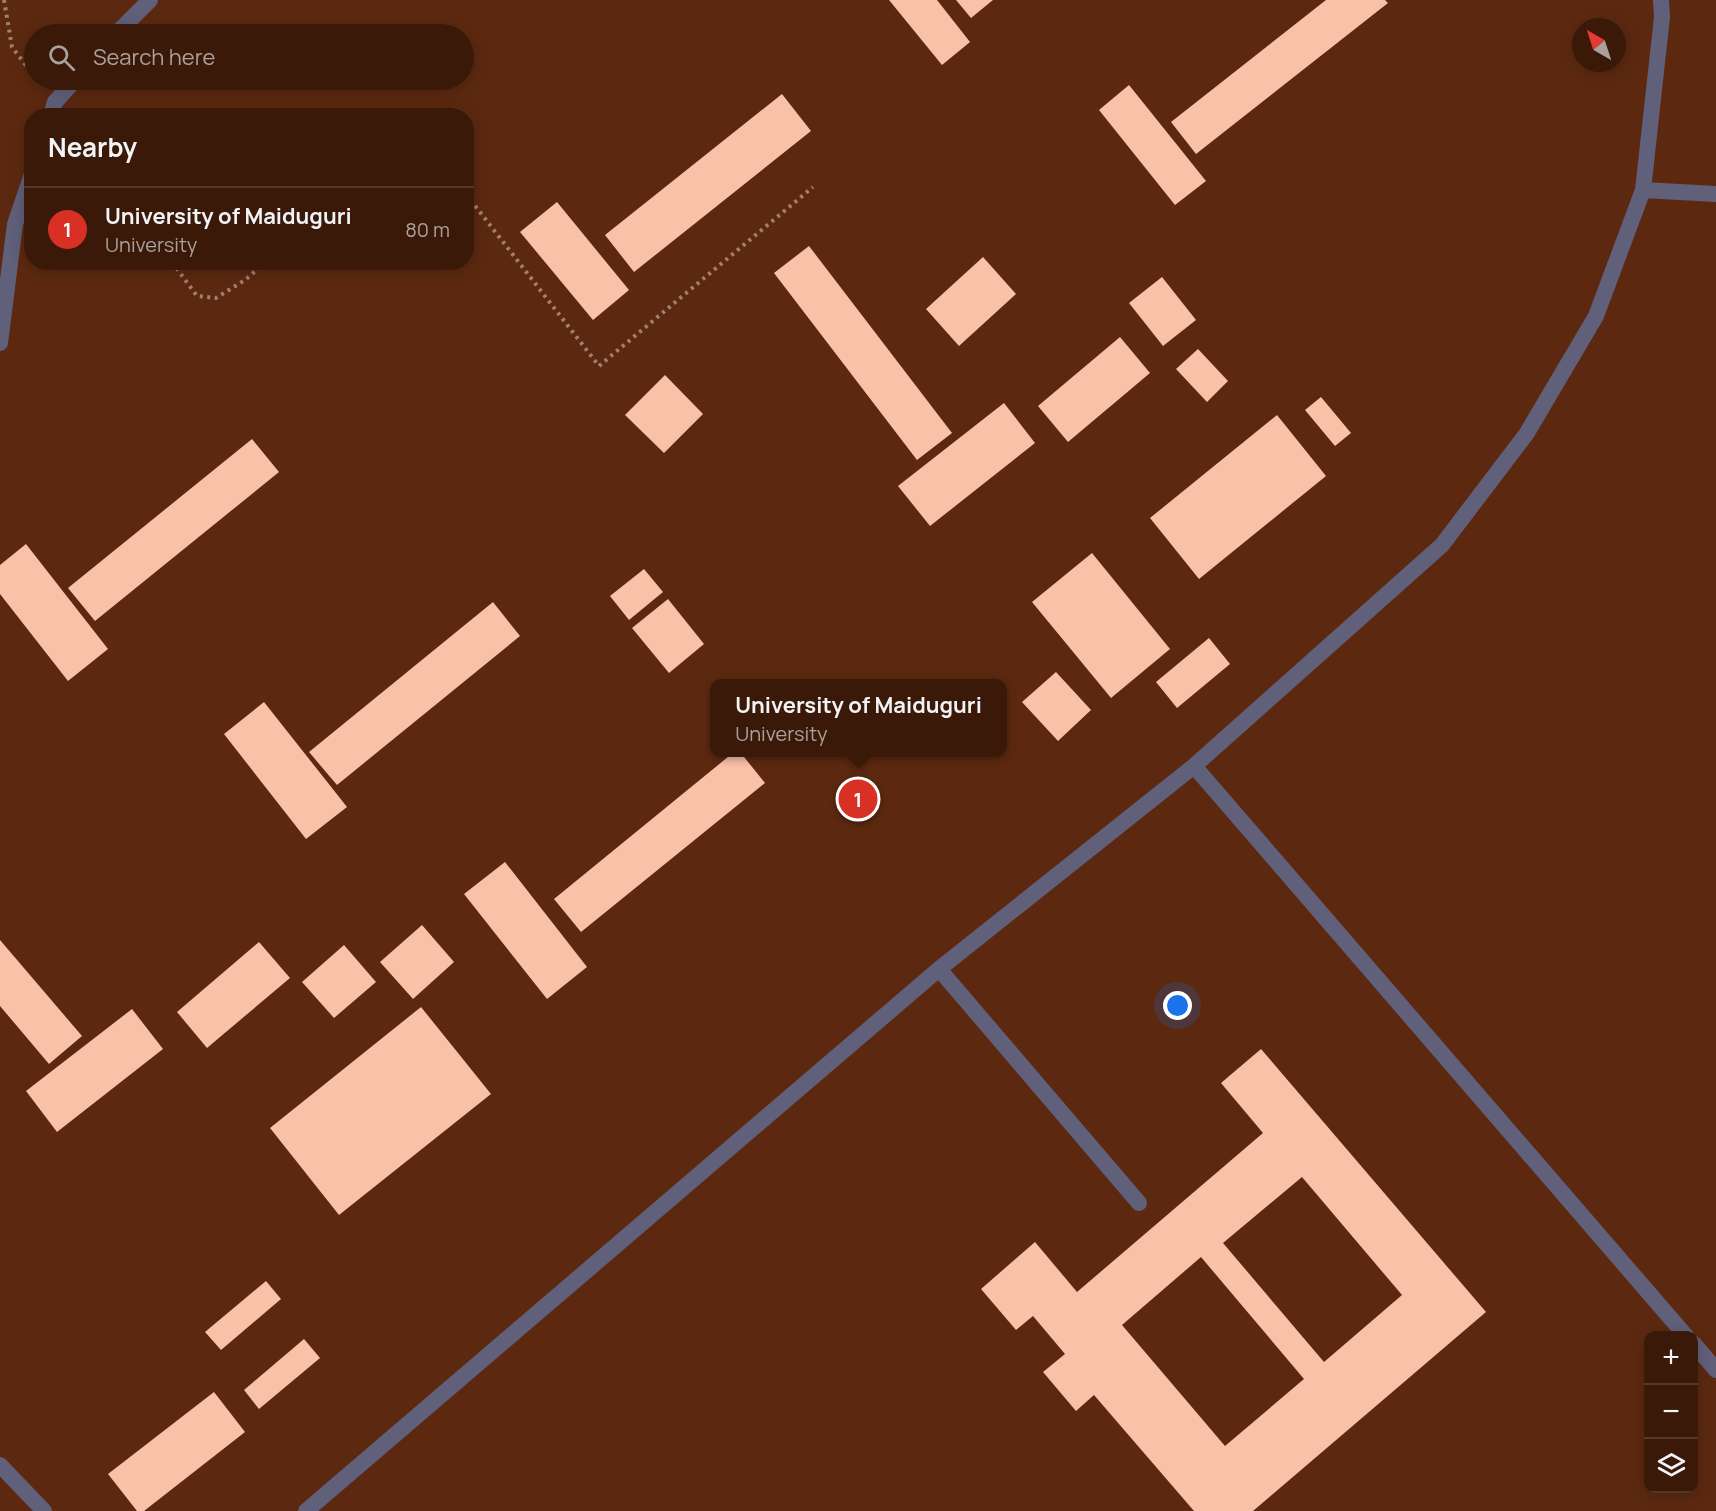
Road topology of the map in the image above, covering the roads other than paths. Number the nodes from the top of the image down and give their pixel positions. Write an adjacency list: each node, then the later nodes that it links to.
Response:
1 (150, 0): 3 (street)
2 (1661, 0): 6 (street)
3 (126, 24)
4 (66, 90): 5 (street)
5 (53, 108)
6 (1643, 190): 7 (street); 10 (street)
7 (1716, 194)
8 (24, 198): 9 (street)
9 (0, 343)
10 (1194, 766): 11 (street); 13 (street)
11 (939, 969): 12 (street); 18 (street)
12 (1139, 1203)
13 (1683, 1331)
14 (1698, 1349): 15 (street)
15 (1716, 1370)
16 (0, 1465): 17 (street)
17 (44, 1511)
18 (306, 1511)

